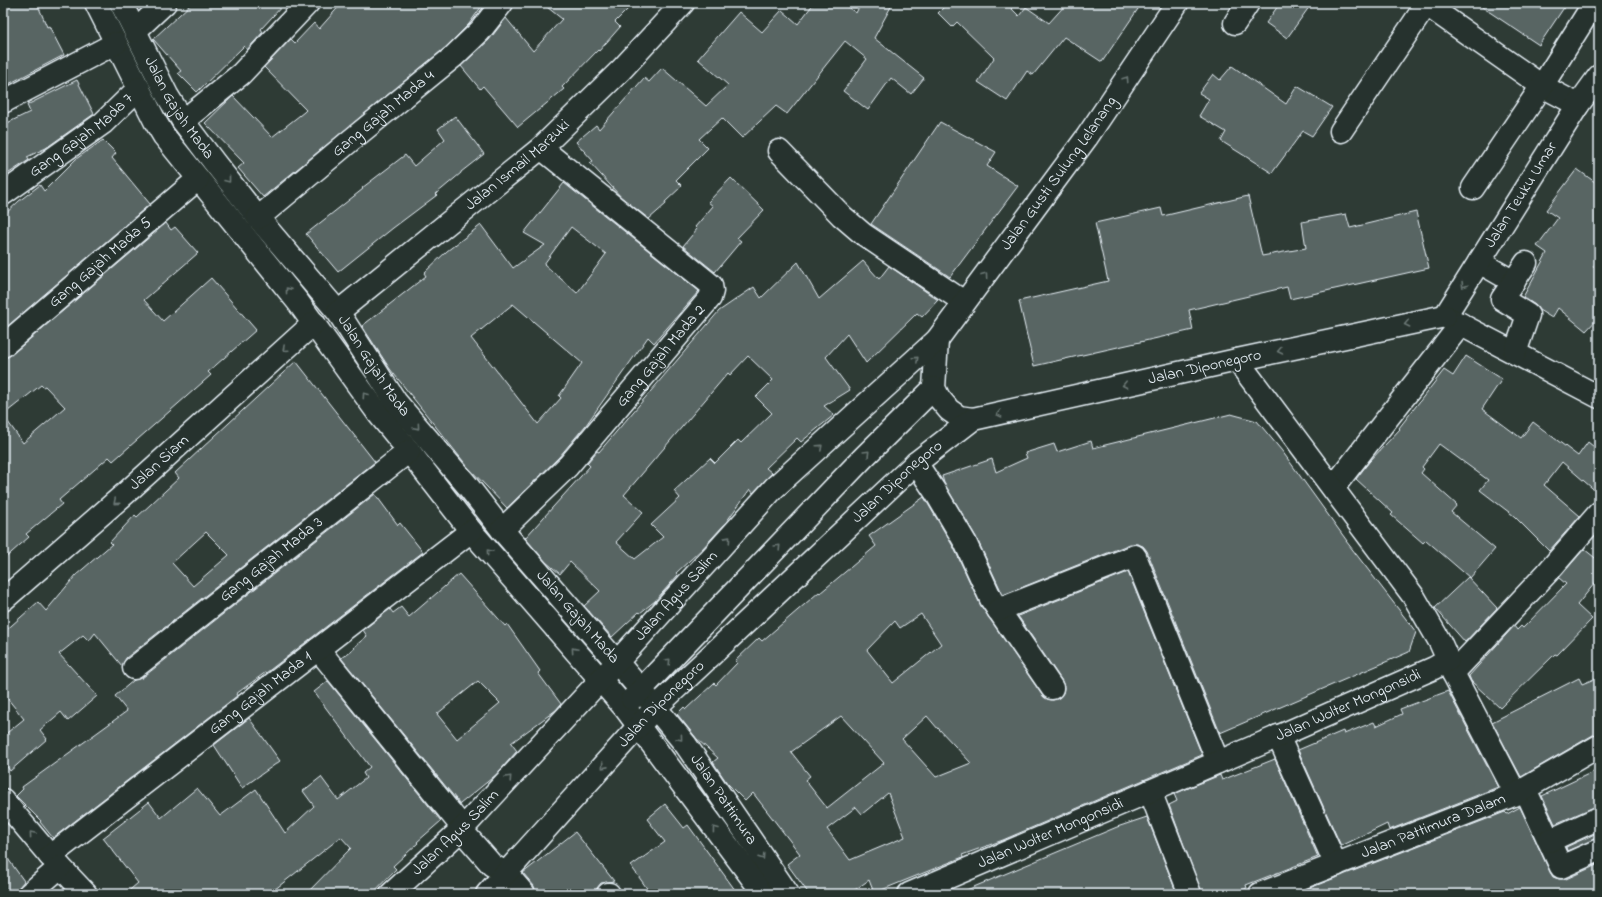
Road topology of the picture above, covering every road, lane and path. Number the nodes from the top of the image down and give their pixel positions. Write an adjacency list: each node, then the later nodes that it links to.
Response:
1 (96, 3): 13 (street, Jalan Gajah Mada)
2 (121, 3): 12 (street, Jalan Gajah Mada)
3 (165, 3): 12 (street)
4 (308, 3): 20 (street)
5 (502, 3): 27 (street, Gang Gajah Mada 4)
6 (683, 3): 22 (street, Jalan Ismail Marzuki)
7 (1177, 3): 31 (street, Jalan Gusti Sulung Lelanang, one-way to 7)
8 (1248, 3): 11 (street)
9 (1594, 3): 16 (street)
10 (1425, 4): 16 (street); 21 (street)
11 (1235, 23)
12 (135, 31): 20 (street, Jalan Gajah Mada)
13 (116, 43): 17 (street, Jalan Gajah Mada); 18 (street)
14 (1599, 50): 15 (path)
15 (1595, 69): 19 (street, Jalan Teuku Umar)
16 (1542, 86): 19 (street); 25 (street)
17 (139, 88): 24 (street, Jalan Gajah Mada); 26 (street, Gang Gajah Mada 7)
18 (3, 102)
19 (1578, 105): 28 (street, Jalan Teuku Umar)
20 (183, 121): 27 (street, Jalan Gajah Mada, one-way to 27)
21 (1342, 131)
22 (540, 148): 32 (street, Jalan Ismail Marzuki); 48 (street, Gang Gajah Mada 2)
23 (779, 151): 31 (street)
24 (198, 179): 34 (street, Jalan Gajah Mada, one-way to 24); 36 (street, Gang Gajah Mada 5)
25 (1473, 188)
26 (3, 194)
27 (258, 218): 32 (street, Jalan Gajah Mada)
28 (1479, 262): 30 (street); 33 (street, Jalan Teuku Umar, one-way to 33)
29 (1526, 263): 30 (street)
30 (1514, 282): 37 (street)
31 (964, 302): 35 (street, Jalan Gusti Sulung Lelanang)
32 (338, 312): 41 (street, Jalan Gajah Mada)
33 (1453, 320): 37 (street); 38 (street, Jalan Diponegoro, one-way to 38); 46 (street, Jalan Teuku Umar)
34 (314, 323): 42 (street, Jalan Gajah Mada, one-way to 34); 50 (street, Jalan Siam, one-way to 50)
35 (936, 340): 39 (street); 53 (street, Jalan Agus Salim, one-way to 35)
36 (3, 346)
37 (1515, 353): 40 (street)
38 (1237, 360): 43 (street, Jalan Diponegoro, one-way to 43); 46 (street)
39 (934, 388): 43 (street); 58 (street, one-way to 39)
40 (1599, 397)
41 (396, 402): 42 (street); 48 (street, Jalan Gajah Mada, one-way to 48)
42 (378, 413): 44 (street, Jalan Gajah Mada)
43 (973, 419): 45 (street, Jalan Diponegoro)
44 (410, 451): 49 (street, Jalan Gajah Mada); 55 (street, Gang Gajah Mada 3)
45 (916, 463): 51 (street); 60 (street, Jalan Diponegoro)
46 (1333, 488): 54 (street)
47 (1599, 513): 54 (street, Jalan Wolter Mongonsidi)
48 (502, 530): 53 (street, Jalan Gajah Mada)
49 (471, 531): 52 (street, Gang Gajah Mada 1); 56 (street, Jalan Gajah Mada, one-way to 49)
50 (3, 600)
51 (998, 610): 57 (street); 64 (street)
52 (318, 648): 69 (street); 72 (street, Gang Gajah Mada 1)
53 (618, 662): 56 (street, Jalan Agus Salim); 58 (street, Jalan Gajah Mada)
54 (1450, 666): 62 (street, Jalan Wolter Mongonsidi); 66 (street)
55 (134, 668)
56 (600, 680): 59 (street, Jalan Gajah Mada); 69 (street, Jalan Agus Salim, one-way to 56)
57 (1052, 688)
58 (641, 690): 59 (street); 60 (street, Jalan Gajah Mada)
59 (625, 708): 61 (street, Jalan Gajah Mada)
60 (655, 708): 61 (street, Jalan Diponegoro); 81 (street, Jalan Pattimura, one-way to 81)
61 (640, 727): 74 (street, Jalan Diponegoro, one-way to 74); 80 (street, Jalan Gajah Mada, one-way to 61)
62 (1278, 736): 64 (street, Jalan Wolter Mongonsidi); 73 (street)
63 (1599, 746): 66 (street, Jalan Pattimura Dalam)
64 (1218, 762): 65 (street, Jalan Wolter Mongonsidi)
65 (1150, 791): 82 (street, Jalan Wolter Mongonsidi); 83 (street)
66 (1521, 791): 70 (street); 73 (street, Jalan Pattimura Dalam)
67 (3, 800): 72 (street, one-way to 67)
68 (1599, 818): 70 (street)
69 (464, 831): 74 (street); 77 (street, Jalan Agus Salim)
70 (1549, 841): 71 (street)
71 (1599, 850)
72 (55, 861): 75 (street, Gang Gajah Mada 1); 76 (street)
73 (1336, 865): 84 (street, Jalan Pattimura Dalam)
74 (499, 869): 78 (street, Jalan Diponegoro); 79 (street)
75 (29, 894)
76 (86, 894)
77 (391, 894)
78 (487, 894)
79 (524, 894)
80 (764, 894)
81 (788, 894)
82 (910, 894)
83 (1190, 894)
84 (1260, 894)

